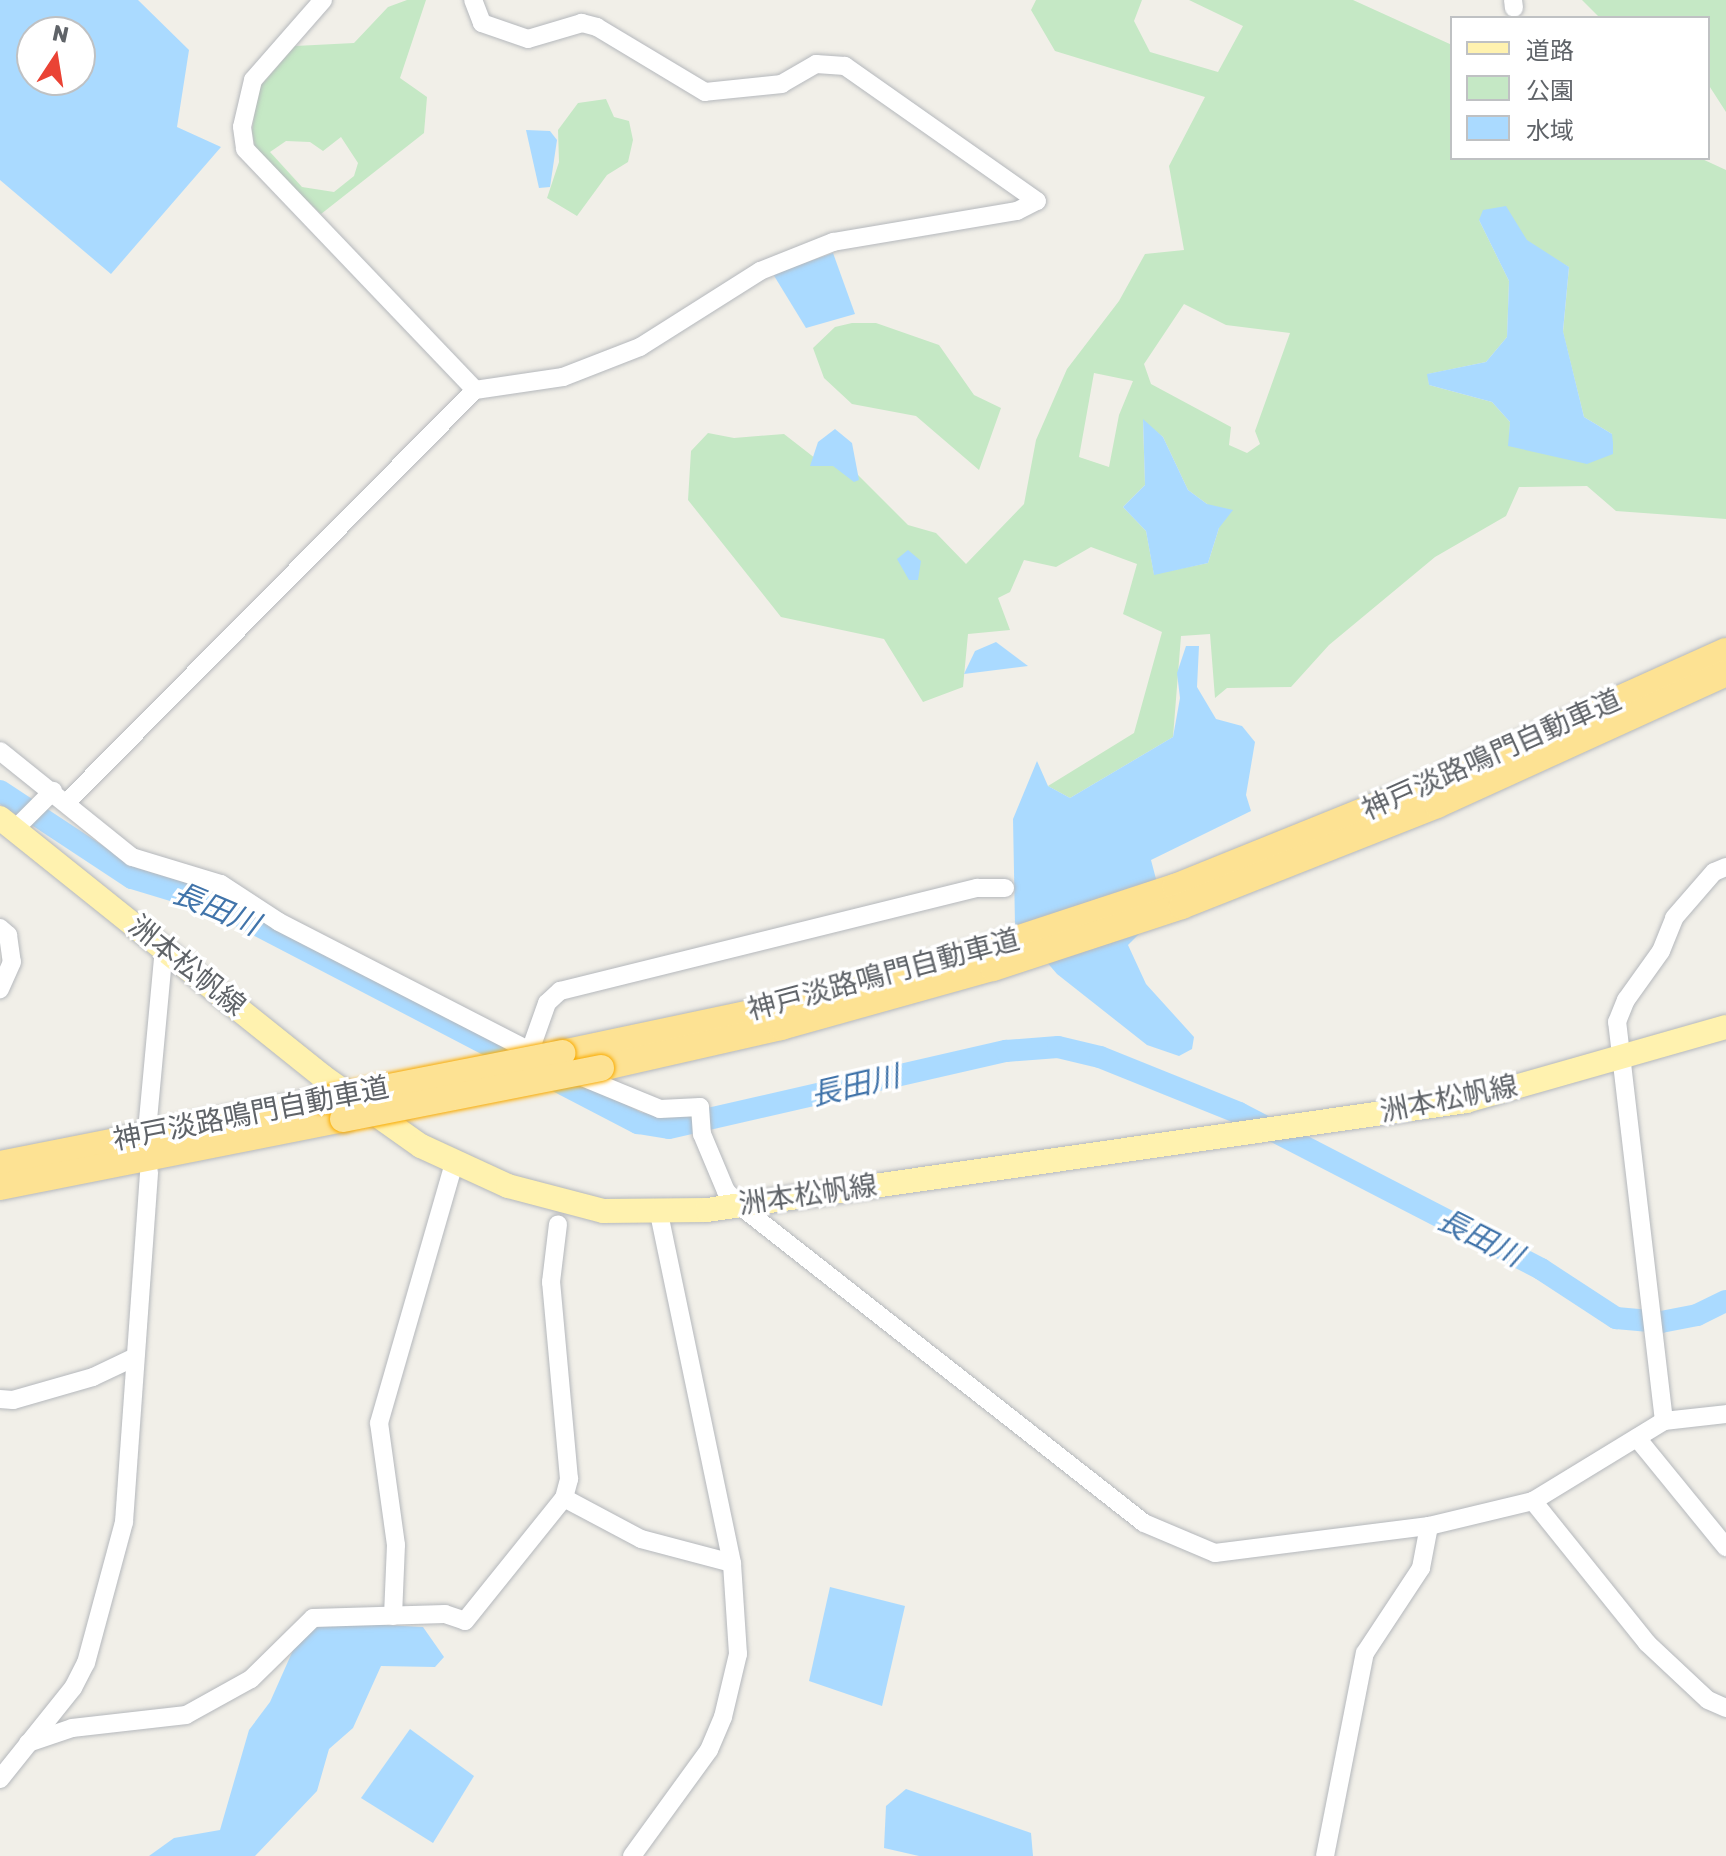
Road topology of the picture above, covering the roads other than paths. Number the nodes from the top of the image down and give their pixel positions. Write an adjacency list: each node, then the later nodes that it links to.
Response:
1 (323, 0): 3 (street)
2 (473, 0): 3 (street)
3 (475, 390): 7 (street)
4 (1726, 651): 11 (highway, 神戸淡路鳴門自動車道)
5 (1726, 673): 11 (highway, 神戸淡路鳴門自動車道)
6 (0, 751): 7 (street)
7 (60, 797): 8 (street); 17 (street)
8 (7, 824): 13 (main road, 洲本松帆線)
9 (1726, 867): 18 (street)
10 (1005, 888): 17 (street)
11 (1178, 896): 14 (highway, 神戸淡路鳴門自動車道)
12 (0, 928): 15 (street)
13 (164, 946): 19 (street); 21 (main road, 洲本松帆線)
14 (991, 958): 20 (highway, 神戸淡路鳴門自動車道, bridge); 23 (highway, 神戸淡路鳴門自動車道, bridge)
15 (0, 989)
16 (1726, 1027): 18 (main road, 洲本松帆線)
17 (530, 1051): 24 (street)
18 (1621, 1059): 24 (main road, 洲本松帆線); 30 (street)
19 (148, 1120)
20 (0, 1164)
21 (454, 1164): 25 (main road, 洲本松帆線); 37 (street)
22 (149, 1172): 27 (street)
23 (0, 1187)
24 (739, 1205): 25 (main road, 洲本松帆線); 34 (street)
25 (659, 1214): 36 (street)
26 (558, 1224): 32 (street)
27 (135, 1357): 28 (street); 39 (street)
28 (0, 1399)
29 (1726, 1414): 30 (street)
30 (1664, 1421): 31 (street)
31 (1637, 1438): 33 (street); 35 (street)
32 (564, 1498): 36 (street); 37 (street)
33 (1533, 1501): 34 (street); 38 (street)
34 (1429, 1526): 42 (street)
35 (1726, 1547)
36 (732, 1563): 41 (street)
37 (393, 1616): 39 (street)
38 (1726, 1708)
39 (28, 1743): 40 (street)
40 (0, 1779)
41 (632, 1856)
42 (1325, 1856)

